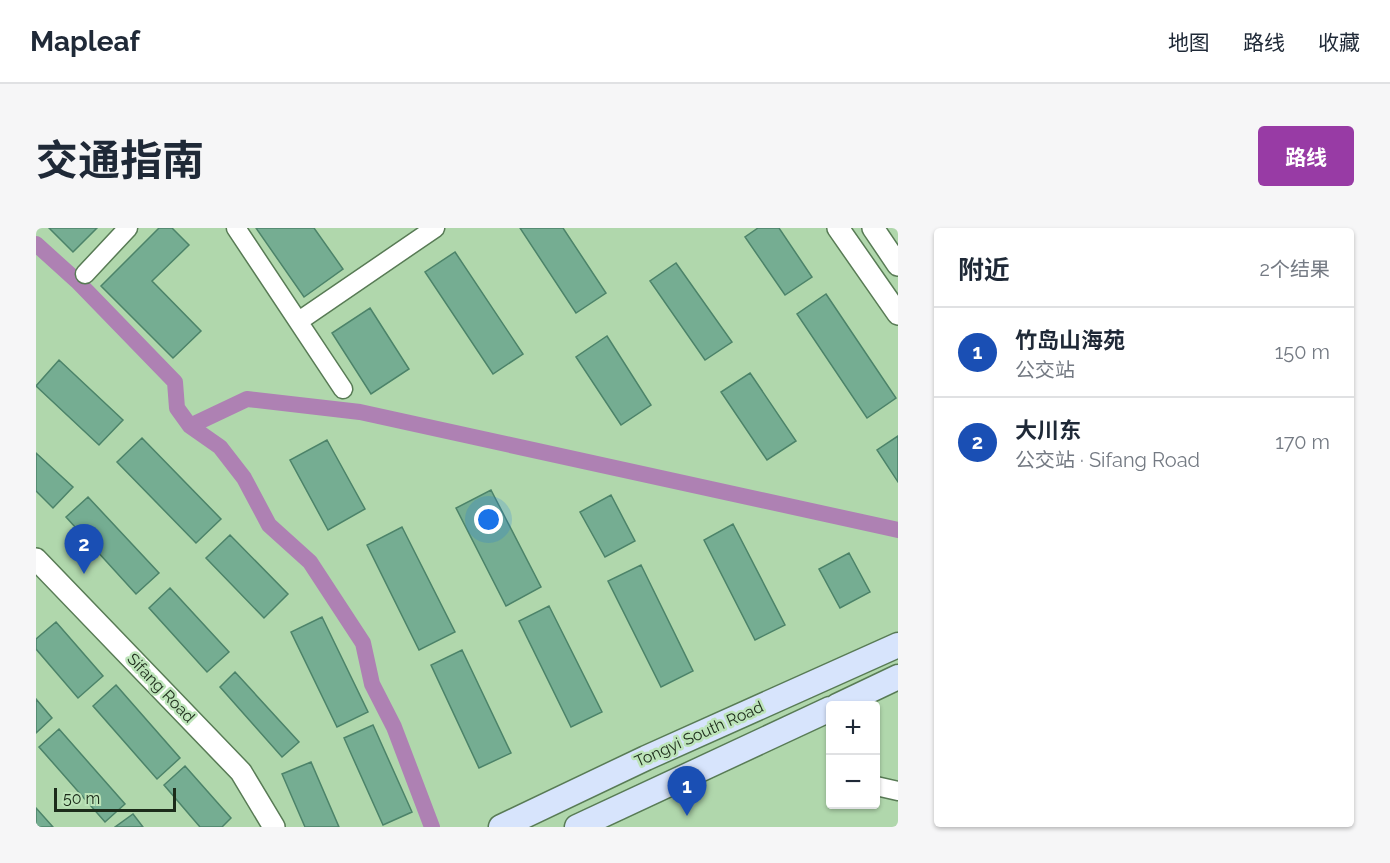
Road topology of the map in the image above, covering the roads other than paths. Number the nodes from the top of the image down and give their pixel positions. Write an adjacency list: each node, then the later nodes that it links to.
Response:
1 (128, 228): 7 (street)
2 (236, 228): 9 (street)
3 (435, 228): 9 (street)
4 (838, 228): 8 (street)
5 (873, 228): 6 (street)
6 (898, 265)
7 (85, 274)
8 (898, 314)
9 (298, 321): 10 (street)
10 (343, 389)
11 (36, 559): 18 (street, Sifang Road)
12 (898, 645): 19 (main road, Tongyi South Road)
13 (898, 677): 14 (main road)
14 (846, 701)
15 (826, 711): 20 (main road, Tongyi South Road)
16 (880, 787): 17 (street)
17 (898, 791)
18 (274, 827)
19 (501, 827)
20 (577, 827)

